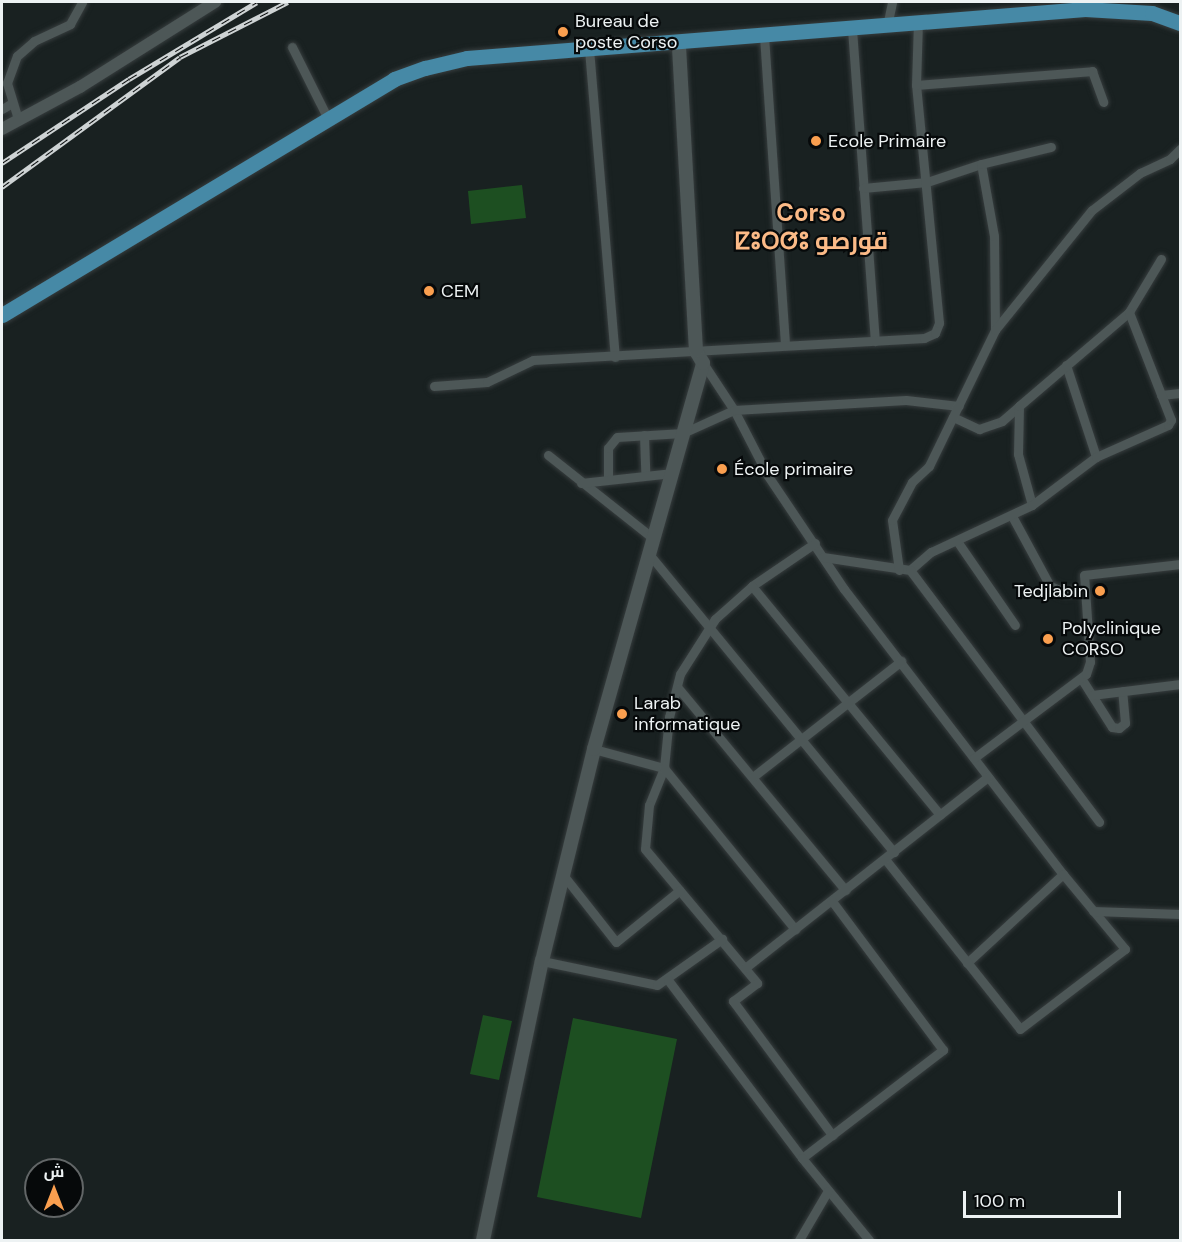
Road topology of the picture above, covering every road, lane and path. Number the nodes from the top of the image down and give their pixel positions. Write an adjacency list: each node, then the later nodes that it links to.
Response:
1 (82, 2): 14 (street)
2 (215, 2): 16 (street)
3 (892, 2): 6 (street)
4 (918, 23): 5 (main road); 6 (main road); 12 (street)
5 (1180, 23)
6 (887, 26): 7 (main road)
7 (852, 28): 8 (main road); 23 (street)
8 (764, 36): 9 (main road); 29 (street)
9 (679, 43): 11 (main road); 31 (main road)
10 (292, 47): 17 (street)
11 (589, 49): 17 (main road); 30 (street)
12 (916, 85): 13 (street); 22 (street)
13 (1103, 102)
14 (12, 103): 15 (street); 16 (street)
15 (2, 109)
16 (18, 119): 18 (street)
17 (328, 119): 26 (main road)
18 (2, 129)
19 (1051, 147): 21 (street)
20 (1180, 149): 27 (street)
21 (981, 164): 22 (street); 27 (street)
22 (927, 182): 23 (street); 28 (street)
23 (863, 188): 28 (street)
24 (1161, 259): 25 (street)
25 (1129, 312): 32 (street); 35 (street)
26 (2, 315)
27 (995, 330): 36 (street)
28 (875, 341): 29 (street)
29 (785, 345): 31 (street)
30 (615, 357): 31 (street); 33 (street)
31 (699, 357): 38 (street); 40 (main road)
32 (1066, 365): 37 (street); 43 (street)
33 (434, 386)
34 (1180, 393): 35 (street)
35 (1161, 395): 43 (street)
36 (959, 406): 38 (street); 39 (street)
37 (1019, 406): 39 (street); 48 (street)
38 (734, 410): 40 (street); 52 (street)
39 (953, 417): 56 (street)
40 (683, 433): 41 (street); 45 (main road)
41 (644, 435): 44 (street); 46 (street)
42 (548, 455): 47 (street)
43 (1096, 457): 48 (street)
44 (645, 473): 45 (street); 46 (street)
45 (672, 473): 50 (main road)
46 (608, 479): 47 (street)
47 (581, 483): 50 (street)
48 (1032, 505): 49 (street)
49 (1012, 516): 51 (street); 59 (street)
50 (654, 539): 53 (main road)
51 (957, 541): 57 (street); 60 (street)
52 (814, 543): 54 (street); 58 (street)
53 (649, 554): 61 (street); 71 (main road)
54 (823, 557): 56 (street); 62 (street)
55 (1180, 564): 59 (street)
56 (899, 570): 57 (street)
57 (910, 570): 69 (street)
58 (752, 586): 61 (street); 68 (street)
59 (1083, 590): 63 (street)
60 (1015, 625)
61 (710, 626): 65 (street); 70 (street)
62 (901, 661): 68 (street); 72 (street)
63 (1081, 678): 67 (street); 69 (street)
64 (1180, 684): 66 (street)
65 (680, 688): 73 (street); 74 (street)
66 (1122, 691): 67 (street); 67 (street)
67 (1092, 695)
68 (850, 701): 70 (street); 76 (street)
69 (1026, 720): 72 (street); 77 (street)
70 (801, 738): 74 (street); 78 (street)
71 (594, 749): 73 (street); 81 (main road)
72 (974, 758): 75 (street)
73 (664, 768): 82 (street); 87 (street)
74 (754, 776): 83 (street)
75 (988, 777): 76 (street); 80 (street)
76 (940, 815): 78 (street)
77 (1099, 822)
78 (894, 852): 79 (street)
79 (885, 859): 83 (street); 90 (street)
80 (1063, 874): 85 (street); 90 (street)
81 (564, 876): 82 (street); 89 (main road)
82 (680, 890): 88 (street)
83 (845, 890): 84 (street)
84 (832, 901): 87 (street); 93 (street)
85 (1093, 911): 86 (street); 90 (street)
86 (1180, 914)
87 (795, 929): 91 (street)
88 (722, 939): 91 (street); 92 (street)
89 (542, 961): 92 (street); 96 (main road)
90 (967, 963)
91 (745, 968): 93 (street)
92 (669, 980): 94 (street)
93 (832, 1135): 94 (street)
94 (802, 1158): 95 (street)
95 (827, 1192): 97 (street); 98 (street)
96 (483, 1240)
97 (799, 1240)
98 (868, 1240)

